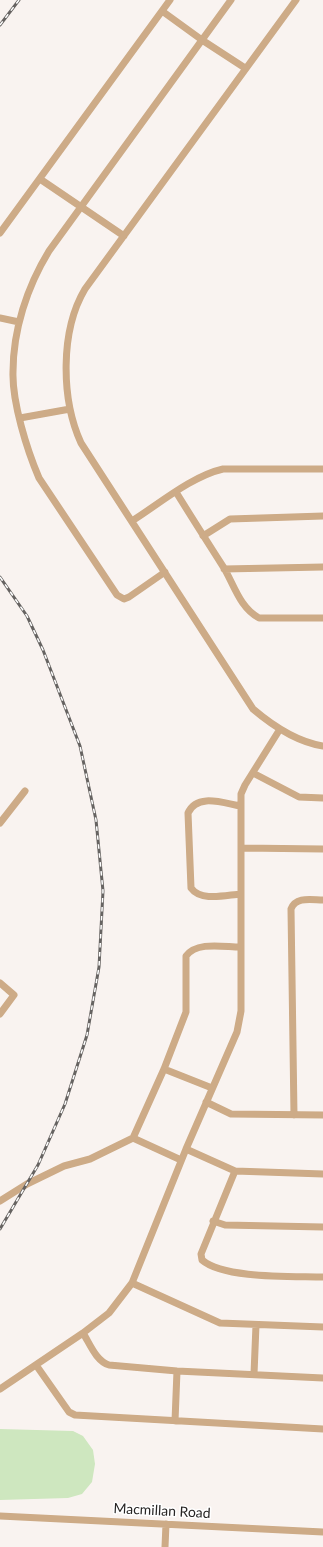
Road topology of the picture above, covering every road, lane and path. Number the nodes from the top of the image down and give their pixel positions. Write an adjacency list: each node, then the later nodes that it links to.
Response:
1 (170, 0): 4 (street)
2 (231, 0): 5 (street)
3 (296, 0): 6 (street)
4 (162, 11): 5 (street); 7 (street)
5 (202, 40): 6 (street); 8 (street)
6 (245, 68): 10 (street)
7 (40, 178): 8 (street); 9 (street)
8 (80, 208): 10 (street); 12 (street)
9 (0, 233)
10 (124, 236): 13 (street)
11 (0, 318): 12 (street)
12 (19, 322): 14 (street)
13 (70, 409): 14 (street); 18 (street)
14 (20, 418): 22 (street)
15 (323, 469): 16 (street)
16 (176, 492): 18 (street); 19 (street)
17 (323, 516): 19 (street)
18 (132, 521): 22 (street)
19 (203, 536): 21 (street)
20 (323, 567): 21 (street)
21 (224, 569): 23 (street)
22 (165, 572): 24 (street)
23 (323, 618)
24 (280, 729): 25 (street); 26 (street)
25 (323, 746)
26 (253, 772): 28 (street); 29 (street)
27 (25, 791): 30 (street)
28 (323, 798)
29 (240, 806): 31 (street); 33 (street)
30 (0, 823)
31 (242, 848): 32 (street); 33 (street)
32 (323, 849)
33 (241, 894): 35 (street)
34 (323, 900): 41 (street)
35 (240, 947): 38 (street); 39 (street)
36 (0, 983): 37 (street)
37 (0, 1014)
38 (164, 1070): 39 (street); 43 (street)
39 (212, 1088): 40 (street)
40 (206, 1102): 41 (street); 44 (street)
41 (294, 1115): 42 (street)
42 (323, 1115)
43 (133, 1138): 45 (street); 48 (street)
44 (186, 1149): 45 (street); 46 (street)
45 (181, 1160): 52 (street)
46 (235, 1171): 47 (street); 49 (street)
47 (323, 1174)
48 (0, 1201)
49 (213, 1221): 50 (street); 51 (street)
50 (323, 1227)
51 (323, 1277)
52 (132, 1282): 53 (street); 55 (street)
53 (256, 1324): 54 (street); 58 (street)
54 (323, 1326)
55 (83, 1333): 56 (street); 57 (street)
56 (36, 1365): 60 (street); 61 (street)
57 (177, 1371): 58 (street); 61 (street)
58 (254, 1374): 59 (street)
59 (323, 1378)
60 (0, 1389)
61 (175, 1421): 62 (street)
62 (323, 1429)
63 (0, 1516): 64 (street, Macmillan Road)
64 (166, 1524): 65 (street, Macmillan Road); 66 (street)
65 (323, 1532)
66 (165, 1547)

